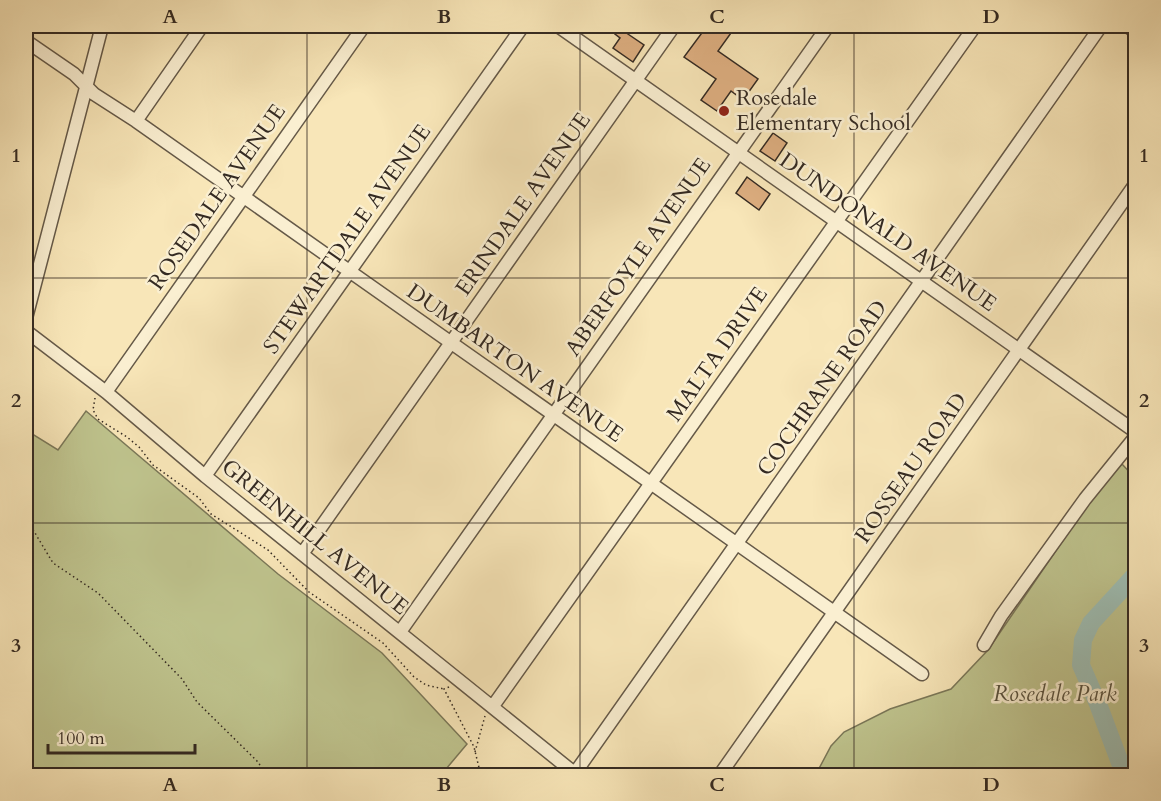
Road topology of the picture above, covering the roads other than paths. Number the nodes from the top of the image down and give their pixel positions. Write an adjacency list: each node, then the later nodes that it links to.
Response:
1 (102, 26): 14 (street)
2 (201, 26): 15 (street)
3 (364, 26): 18 (street, ROSEDALE AVENUE)
4 (523, 26): 20 (street, STEWARTDALE AVENUE)
5 (558, 26): 13 (street, DUNDONALD AVENUE)
6 (674, 26): 13 (street, ERINDALE AVENUE)
7 (828, 26): 16 (street, ABERFOYLE AVENUE)
8 (975, 26): 19 (street, MALTA DRIVE)
9 (1101, 26): 21 (street, COCHRANE ROAD)
10 (1127, 26): 11 (street)
11 (1136, 32)
12 (26, 41): 14 (street, DUMBARTON AVENUE)
13 (636, 80): 16 (street, DUNDONALD AVENUE); 24 (street, ERINDALE AVENUE)
14 (86, 85): 15 (street, DUMBARTON AVENUE); 22 (street)
15 (136, 121): 18 (street, DUMBARTON AVENUE)
16 (737, 153): 19 (street, DUNDONALD AVENUE); 27 (street, ABERFOYLE AVENUE)
17 (1136, 183): 25 (street, ROSSEAU ROAD)
18 (243, 197): 20 (street, DUMBARTON AVENUE); 26 (street, ROSEDALE AVENUE)
19 (837, 220): 21 (street, DUNDONALD AVENUE); 30 (street, MALTA DRIVE)
20 (350, 272): 24 (street, DUMBARTON AVENUE); 29 (street, STEWARTDALE AVENUE)
21 (922, 282): 25 (street, DUNDONALD AVENUE); 31 (street, COCHRANE ROAD)
22 (26, 318)
23 (26, 331): 26 (street, GREENHILL AVENUE)
24 (450, 343): 27 (street, DUMBARTON AVENUE); 32 (street, ERINDALE AVENUE)
25 (1019, 350): 28 (street, DUNDONALD AVENUE); 33 (street, ROSSEAU ROAD)
26 (100, 394): 29 (street, GREENHILL AVENUE)
27 (552, 415): 30 (street, DUMBARTON AVENUE); 34 (street, ABERFOYLE AVENUE)
28 (1136, 434): 35 (street)
29 (205, 476): 32 (street, GREENHILL AVENUE)
30 (650, 484): 31 (street, DUMBARTON AVENUE); 37 (street, MALTA DRIVE)
31 (737, 545): 33 (street, DUMBARTON AVENUE); 38 (street, COCHRANE ROAD)
32 (302, 554): 34 (street, GREENHILL AVENUE)
33 (834, 614): 36 (street, DUMBARTON AVENUE); 39 (street, ROSSEAU ROAD)
34 (400, 632): 37 (street, GREENHILL AVENUE)
35 (984, 645)
36 (922, 674)
37 (489, 709): 38 (street, GREENHILL AVENUE)
38 (577, 774)
39 (719, 776)

